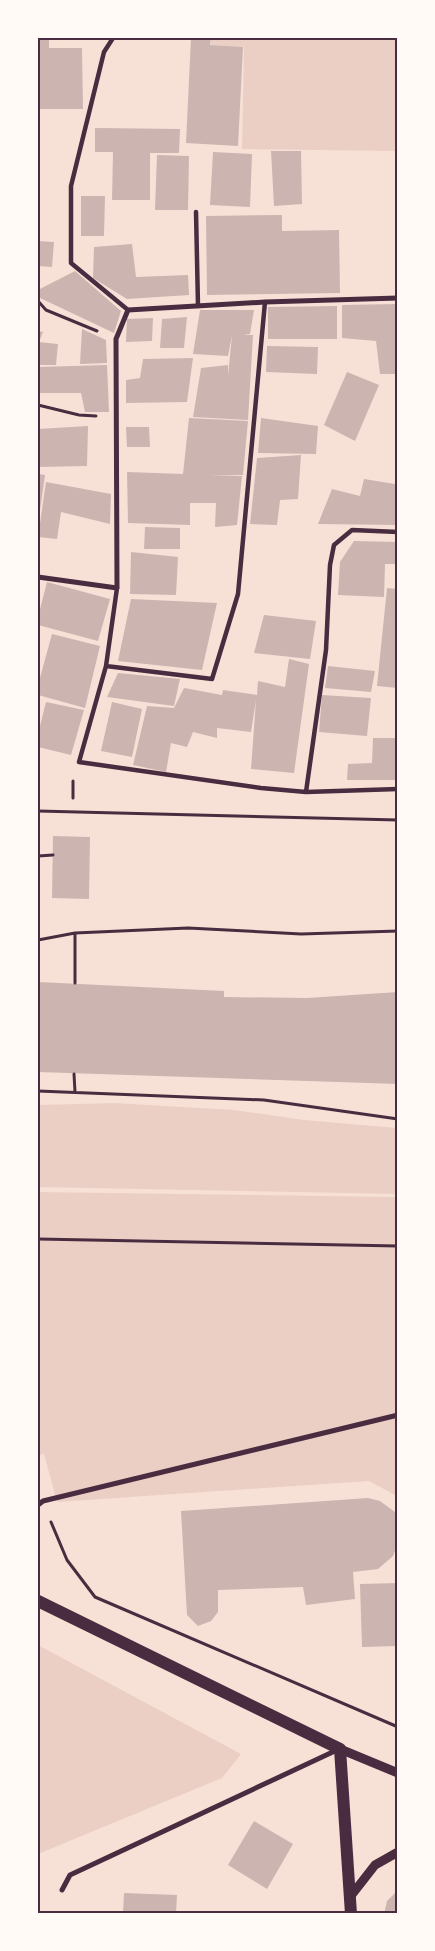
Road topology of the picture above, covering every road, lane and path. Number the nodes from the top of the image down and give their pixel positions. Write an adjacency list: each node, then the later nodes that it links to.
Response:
1 (114, 38): 7 (street)
2 (196, 212): 6 (street)
3 (398, 298): 5 (street)
4 (38, 301): 8 (path)
5 (265, 302): 6 (street); 14 (street)
6 (198, 306): 7 (street)
7 (128, 310): 8 (street)
8 (116, 340): 10 (street)
9 (38, 405): 10 (path)
10 (116, 417): 13 (street)
11 (398, 532): 16 (street)
12 (38, 577): 13 (street)
13 (116, 588): 14 (street)
14 (106, 666): 16 (street)
15 (398, 790): 16 (street)
16 (306, 792)
17 (38, 811): 18 (path)
18 (398, 820)
19 (38, 856): 20 (path)
20 (53, 856)
21 (398, 931): 22 (path)
22 (76, 933): 23 (path); 24 (path)
23 (38, 940)
24 (75, 983)
25 (74, 1074): 27 (path)
26 (38, 1091): 27 (path)
27 (75, 1092): 28 (path)
28 (398, 1119)
29 (38, 1239): 30 (path)
30 (398, 1246)
31 (398, 1415): 32 (street)
32 (43, 1501): 33 (street); 35 (path)
33 (38, 1505)
34 (38, 1601): 36 (main road)
35 (398, 1727)
36 (340, 1749): 37 (street); 39 (street); 40 (main road)
37 (398, 1773)
38 (398, 1852): 40 (street)
39 (62, 1890)
40 (350, 1897): 41 (main road)
41 (352, 1914)

